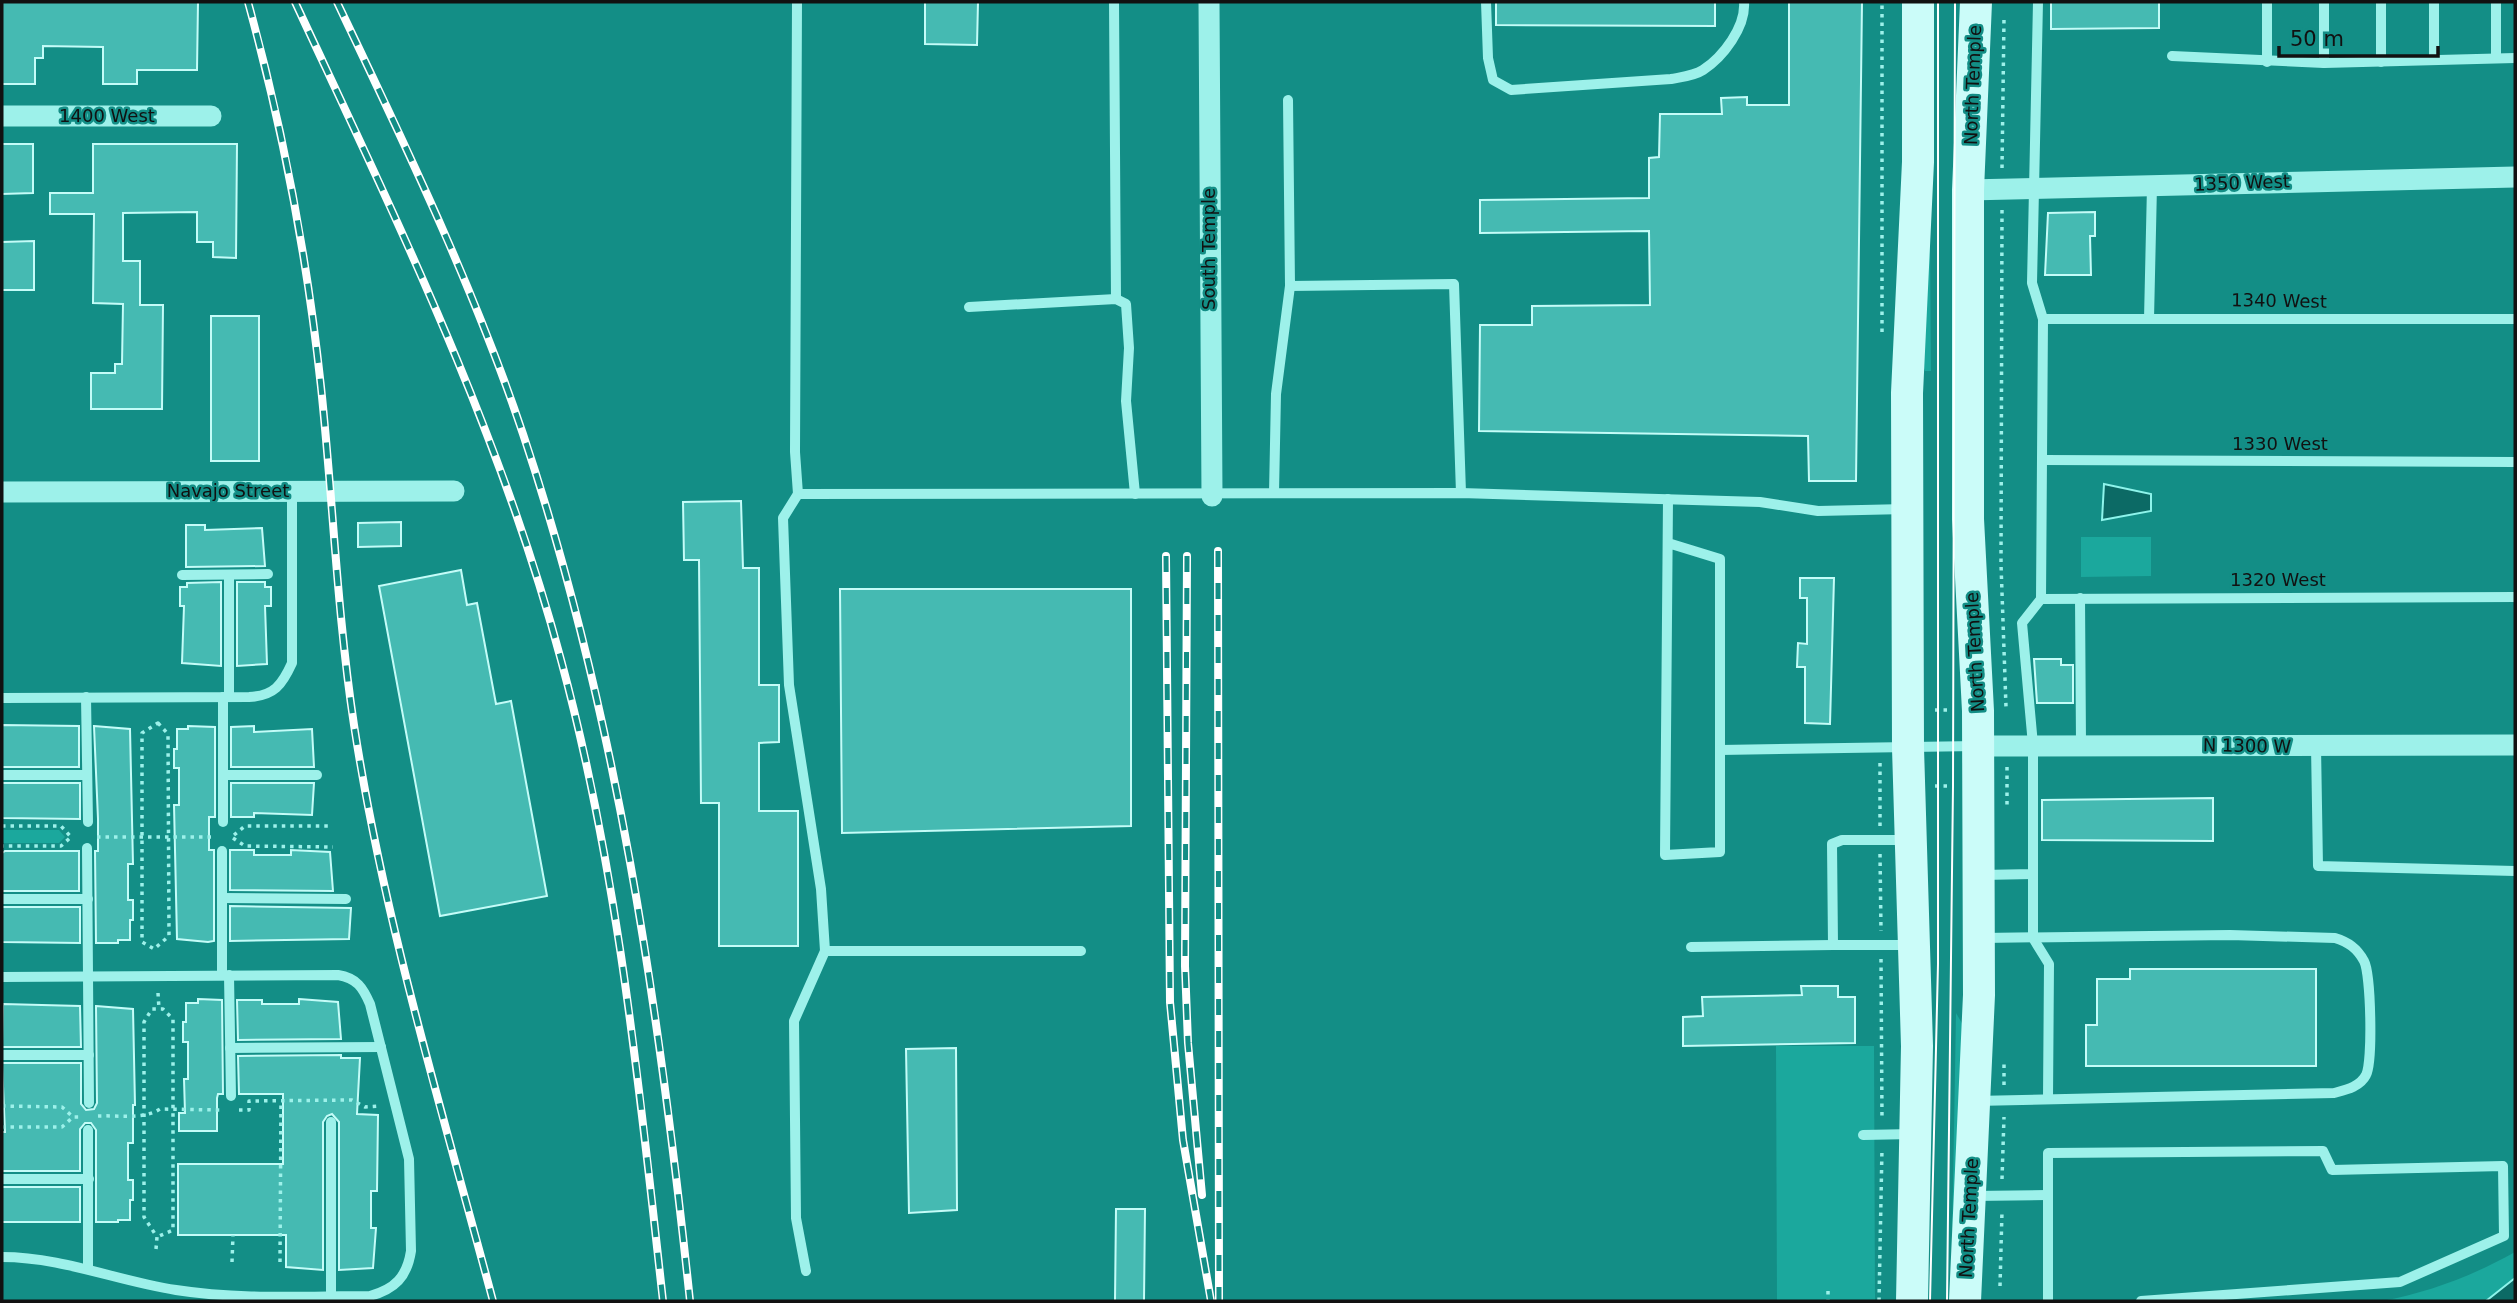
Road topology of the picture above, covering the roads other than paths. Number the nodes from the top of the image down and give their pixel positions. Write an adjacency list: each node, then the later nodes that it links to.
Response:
1 (796, 2): 41 (lane)
2 (1114, 2): 29 (lane)
3 (1209, 2): 43 (street, South Temple)
4 (1486, 2): 5 (lane)
5 (1744, 2)
6 (1918, 2): 45 (main road)
7 (2038, 2): 26 (lane)
8 (2267, 2): 18 (lane)
9 (2324, 2): 20 (lane)
10 (2381, 2): 19 (lane)
11 (2434, 2): 17 (lane)
12 (2496, 2): 15 (lane)
13 (1990, 8): 27 (main road, North Temple)
14 (2172, 57): 18 (lane)
15 (2496, 57): 16 (lane); 17 (lane)
16 (2515, 58)
17 (2434, 60): 19 (lane)
18 (2267, 62): 20 (lane)
19 (2381, 62): 20 (lane)
20 (2324, 63)
21 (1288, 100): 28 (lane)
22 (2, 116): 23 (street, 1400 West)
23 (211, 116)
24 (2515, 177): 25 (street, 1350 West)
25 (2152, 186): 26 (street, 1350 West); 32 (lane)
26 (2036, 188): 27 (street, 1350 West); 31 (lane)
27 (1968, 190): 59 (main road, North Temple)
28 (1290, 286): 39 (lane); 40 (lane)
29 (1116, 299): 30 (lane); 42 (lane)
30 (969, 307)
31 (2043, 319): 32 (lane, 1340 West); 34 (lane)
32 (2149, 319): 33 (lane, 1340 West)
33 (2515, 319)
34 (2044, 460): 35 (lane, 1330 West); 52 (lane)
35 (2515, 462)
36 (292, 491): 37 (street, Navajo Street); 38 (street, Navajo Street); 54 (lane)
37 (454, 491)
38 (2, 492)
39 (1274, 493): 40 (lane); 43 (lane)
40 (1461, 493): 44 (lane)
41 (798, 494): 42 (lane); 84 (lane)
42 (1135, 494): 43 (lane)
43 (1212, 496)
44 (1668, 499): 45 (lane); 46 (lane)
45 (1909, 509): 61 (main road)
46 (1668, 543): 62 (lane); 62 (lane)
47 (268, 574): 49 (lane)
48 (182, 575): 49 (lane)
49 (229, 575): 54 (lane)
50 (2515, 597): 51 (lane, 1320 West)
51 (2080, 598): 52 (lane, 1320 West); 56 (lane)
52 (2041, 599): 57 (lane)
53 (86, 697): 54 (lane); 55 (lane); 64 (lane)
54 (226, 697): 65 (lane)
55 (2, 698)
56 (2081, 744): 57 (street, N 1300 W); 60 (street, N 1300 W)
57 (2033, 745): 59 (street, N 1300 W); 73 (lane)
58 (2515, 745): 60 (street, N 1300 W)
59 (1979, 746): 61 (lane); 74 (main road, North Temple)
60 (2316, 746): 72 (lane)
61 (1908, 748): 62 (lane); 69 (main road)
62 (1720, 750)
63 (2, 775): 64 (lane)
64 (87, 775): 67 (lane)
65 (223, 775): 66 (lane); 68 (lane)
66 (317, 775)
67 (89, 822)
68 (223, 822)
69 (1896, 840): 81 (lane); 82 (main road)
70 (88, 848): 78 (lane)
71 (222, 851): 75 (lane)
72 (2515, 871)
73 (2033, 874): 74 (lane); 80 (lane)
74 (1979, 876): 79 (main road, North Temple)
75 (222, 898): 76 (lane); 86 (lane)
76 (346, 898)
77 (2, 899): 78 (lane)
78 (88, 899): 88 (lane)
79 (1979, 938): 80 (lane); 95 (main road, North Temple)
80 (2033, 938): 94 (lane); 94 (lane)
81 (1833, 945): 82 (lane); 83 (lane)
82 (1914, 945): 99 (main road)
83 (1691, 947)
84 (825, 951): 85 (lane); 107 (lane)
85 (1081, 951)
86 (225, 975): 88 (lane); 89 (lane); 90 (lane)
87 (2, 976): 88 (lane)
88 (89, 976): 92 (lane)
89 (381, 1047): 90 (lane); 108 (lane)
90 (230, 1048): 93 (lane)
91 (2, 1055): 92 (lane)
92 (89, 1055): 96 (lane)
93 (231, 1096)
94 (2048, 1099): 95 (lane)
95 (1974, 1101): 104 (main road, North Temple)
96 (89, 1102)
97 (331, 1122): 108 (lane)
98 (89, 1130): 102 (lane)
99 (1916, 1134): 100 (lane); 109 (main road)
100 (1863, 1135)
101 (2, 1179): 102 (lane)
102 (89, 1179): 106 (lane)
103 (2047, 1195): 104 (lane); 111 (lane); 112 (lane)
104 (1970, 1196): 110 (main road, North Temple)
105 (2, 1256): 106 (lane)
106 (88, 1268): 108 (lane)
107 (806, 1271)
108 (331, 1296)
109 (1912, 1301)
110 (1965, 1301)
111 (2048, 1301)
112 (2141, 1301)

